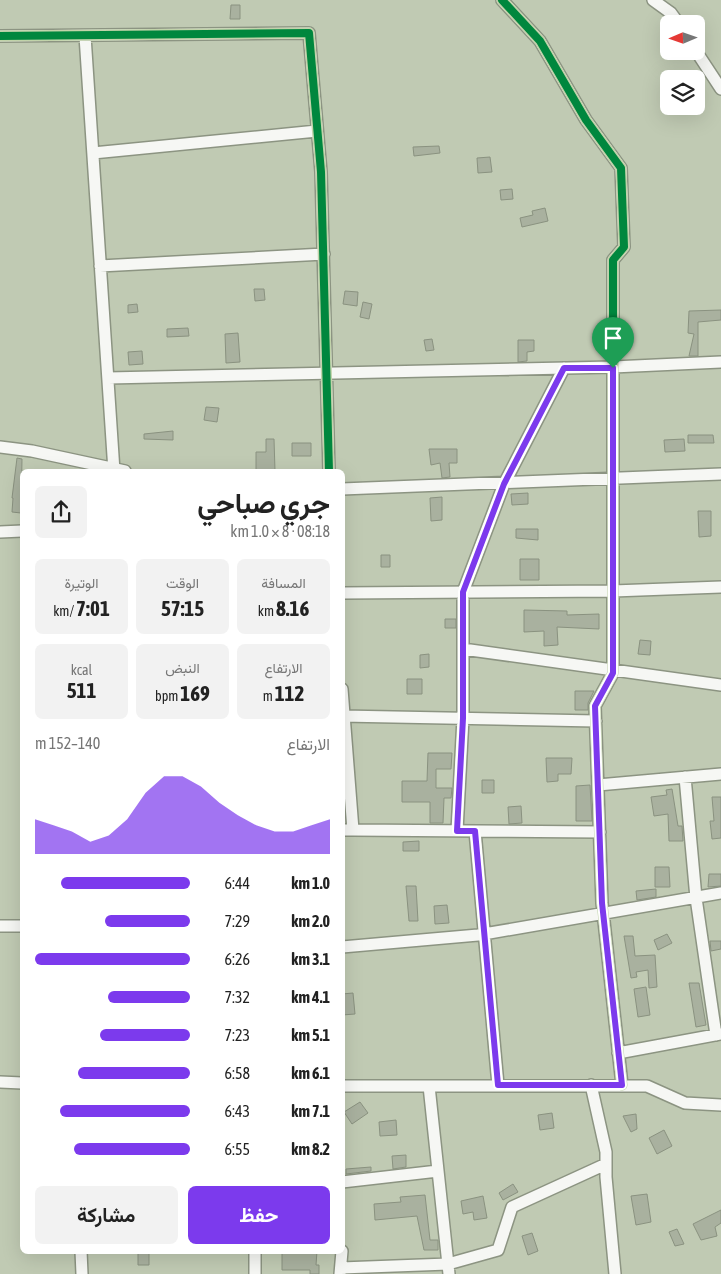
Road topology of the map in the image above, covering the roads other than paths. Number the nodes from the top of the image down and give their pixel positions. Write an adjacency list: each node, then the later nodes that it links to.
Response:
1 (502, 0): 14 (street)
2 (653, 0): 3 (street)
3 (673, 15)
4 (0, 36): 5 (street)
5 (85, 36): 8 (street); 9 (street)
6 (702, 60): 7 (street)
7 (721, 89)
8 (317, 131): 9 (street); 10 (street)
9 (93, 153): 11 (street)
10 (324, 254): 11 (street); 15 (street)
11 (100, 266): 16 (street)
12 (721, 362): 14 (street)
13 (564, 368): 14 (street); 15 (street); 23 (street)
14 (613, 368): 22 (street)
15 (327, 373): 16 (street); 20 (street)
16 (108, 378): 19 (street)
17 (0, 447): 18 (street)
18 (113, 469)
19 (118, 469)
20 (329, 469)
21 (721, 474): 22 (street)
22 (613, 479): 23 (street); 28 (street)
23 (504, 484): 24 (street); 29 (street)
24 (345, 489)
25 (0, 532): 26 (street)
26 (20, 532)
27 (721, 588): 28 (street)
28 (613, 591): 29 (street); 32 (street)
29 (463, 592): 30 (street); 31 (street)
30 (345, 593)
31 (463, 649): 32 (street); 35 (street)
32 (613, 669): 33 (street); 36 (street)
33 (721, 685)
34 (345, 716): 35 (street)
35 (463, 718): 36 (street); 42 (street)
36 (596, 721): 40 (street)
37 (345, 744): 41 (street)
38 (721, 774): 39 (street)
39 (686, 777): 40 (street); 46 (street)
40 (598, 785): 44 (street)
41 (348, 830): 42 (street)
42 (457, 831): 43 (street)
43 (475, 831): 44 (street); 50 (street)
44 (600, 832): 47 (street)
45 (721, 894): 46 (street)
46 (696, 898): 47 (street); 52 (street)
47 (603, 913): 50 (street); 53 (street)
48 (0, 926): 49 (street)
49 (20, 926)
50 (484, 934): 51 (street); 56 (street)
51 (345, 947)
52 (719, 1035): 53 (street)
53 (618, 1053): 58 (street)
54 (0, 1082): 55 (street)
55 (20, 1083)
56 (498, 1085): 57 (street); 60 (street)
57 (591, 1085): 58 (street); 62 (street)
58 (622, 1085): 61 (street)
59 (345, 1086): 60 (street)
60 (429, 1086): 63 (street)
61 (721, 1105)
62 (606, 1164): 68 (street); 72 (street)
63 (438, 1172): 64 (street); 68 (street)
64 (345, 1182)
65 (81, 1254): 70 (street)
66 (255, 1254): 71 (street)
67 (342, 1254): 69 (street)
68 (449, 1269): 69 (street)
69 (340, 1271)
70 (82, 1274)
71 (255, 1274)
72 (615, 1274)

